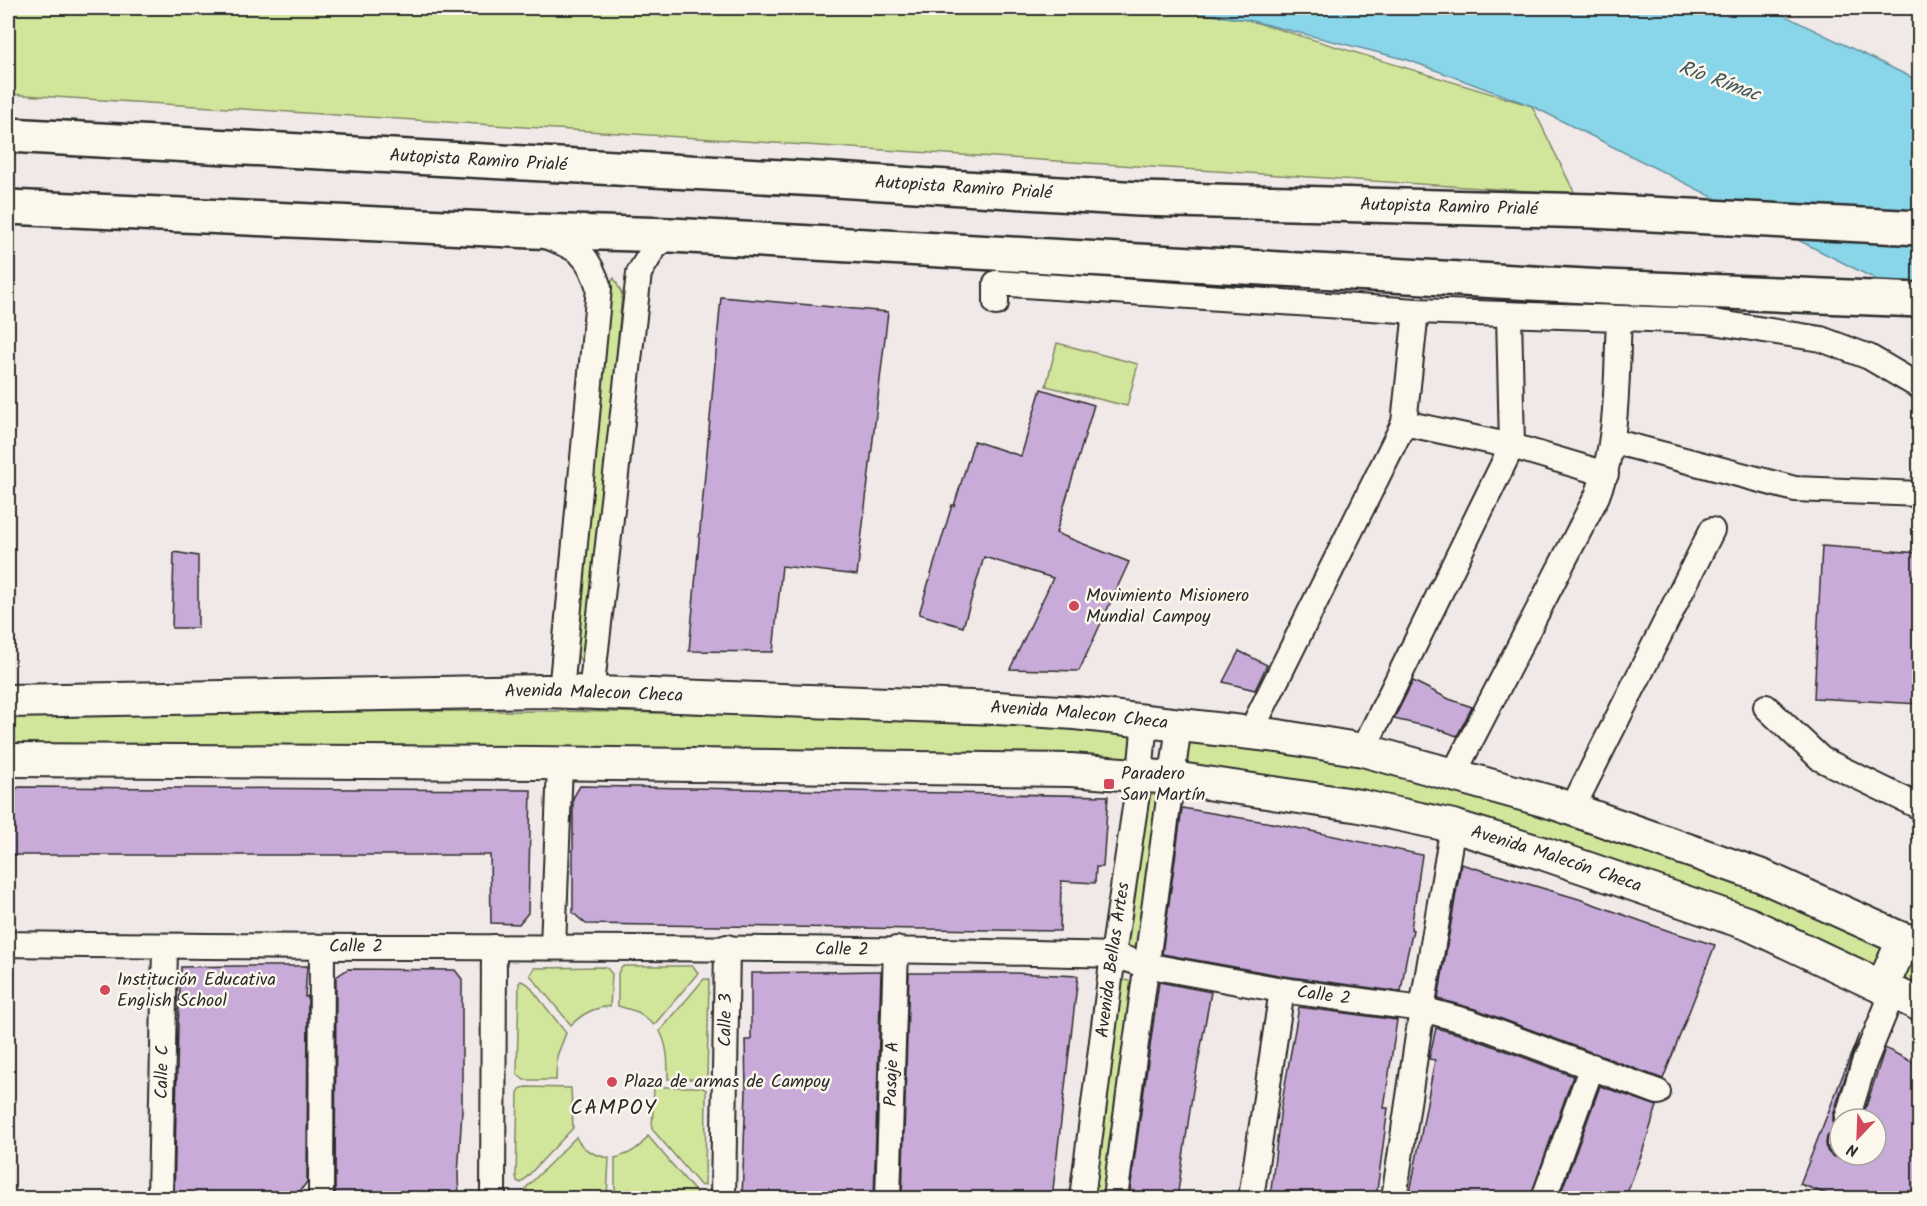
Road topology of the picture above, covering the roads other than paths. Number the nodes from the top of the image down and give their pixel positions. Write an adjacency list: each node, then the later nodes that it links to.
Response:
1 (8, 135): 3 (highway, Autopista Ramiro Prialé)
2 (8, 207): 4 (highway)
3 (1920, 228)
4 (532, 231): 5 (highway); 18 (street)
5 (671, 235): 6 (highway); 18 (street)
6 (1920, 300)
7 (996, 303): 8 (street)
8 (1416, 311): 9 (street); 12 (street)
9 (1509, 315): 10 (street); 14 (street)
10 (1619, 319): 11 (street); 13 (street)
11 (1920, 387)
12 (1404, 423): 14 (street); 23 (street)
13 (1612, 441): 15 (street); 16 (street)
14 (1512, 446): 15 (street); 24 (street)
15 (1606, 474): 28 (street)
16 (1920, 494)
17 (1712, 530): 31 (street)
18 (576, 693): 19 (main road, Avenida Malecon Checa); 21 (main road, Avenida Malecon Checa)
19 (8, 701)
20 (1766, 708): 30 (street)
21 (1145, 721): 22 (main road, Avenida Malecon Checa); 27 (street, Avenida Bellas Artes)
22 (1179, 725): 23 (main road); 29 (street, Avenida Bellas Artes)
23 (1250, 733): 24 (main road)
24 (1363, 750): 28 (main road)
25 (8, 760): 26 (main road)
26 (560, 764): 27 (main road); 38 (street)
27 (1140, 774): 29 (main road); 41 (street, Avenida Bellas Artes)
28 (1453, 775): 31 (main road)
29 (1173, 778): 32 (main road, Avenida Malecón Checa); 42 (street, Avenida Bellas Artes)
30 (1920, 807)
31 (1572, 809): 33 (main road)
32 (1453, 826): 44 (main road, Avenida Malecón Checa); 45 (street)
33 (1912, 943): 44 (main road)
34 (8, 944): 35 (street, Calle 2)
35 (165, 946): 36 (street, Calle 2); 49 (street, Calle C)
36 (322, 947): 37 (street, Calle 2); 50 (street)
37 (494, 947): 38 (street, Calle 2); 51 (street)
38 (553, 947): 39 (street, Calle 2)
39 (727, 947): 40 (street, Calle 2); 52 (street, Calle 3)
40 (896, 949): 41 (street, Calle 2); 53 (street, Pasaje A)
41 (1113, 955): 42 (street, Calle 2); 54 (street, Avenida Bellas Artes)
42 (1145, 965): 43 (street, Calle 2); 55 (street, Avenida Bellas Artes)
43 (1282, 990): 45 (street, Calle 2); 56 (street)
44 (1898, 995): 48 (street)
45 (1422, 1009): 46 (street, Calle 2); 57 (street)
46 (1592, 1066): 47 (street, Calle 2); 58 (street)
47 (1658, 1092)
48 (1851, 1107)
49 (160, 1198)
50 (321, 1198)
51 (493, 1198)
52 (723, 1198)
53 (888, 1198)
54 (1082, 1198)
55 (1115, 1198)
56 (1251, 1198)
57 (1394, 1198)
58 (1544, 1198)

